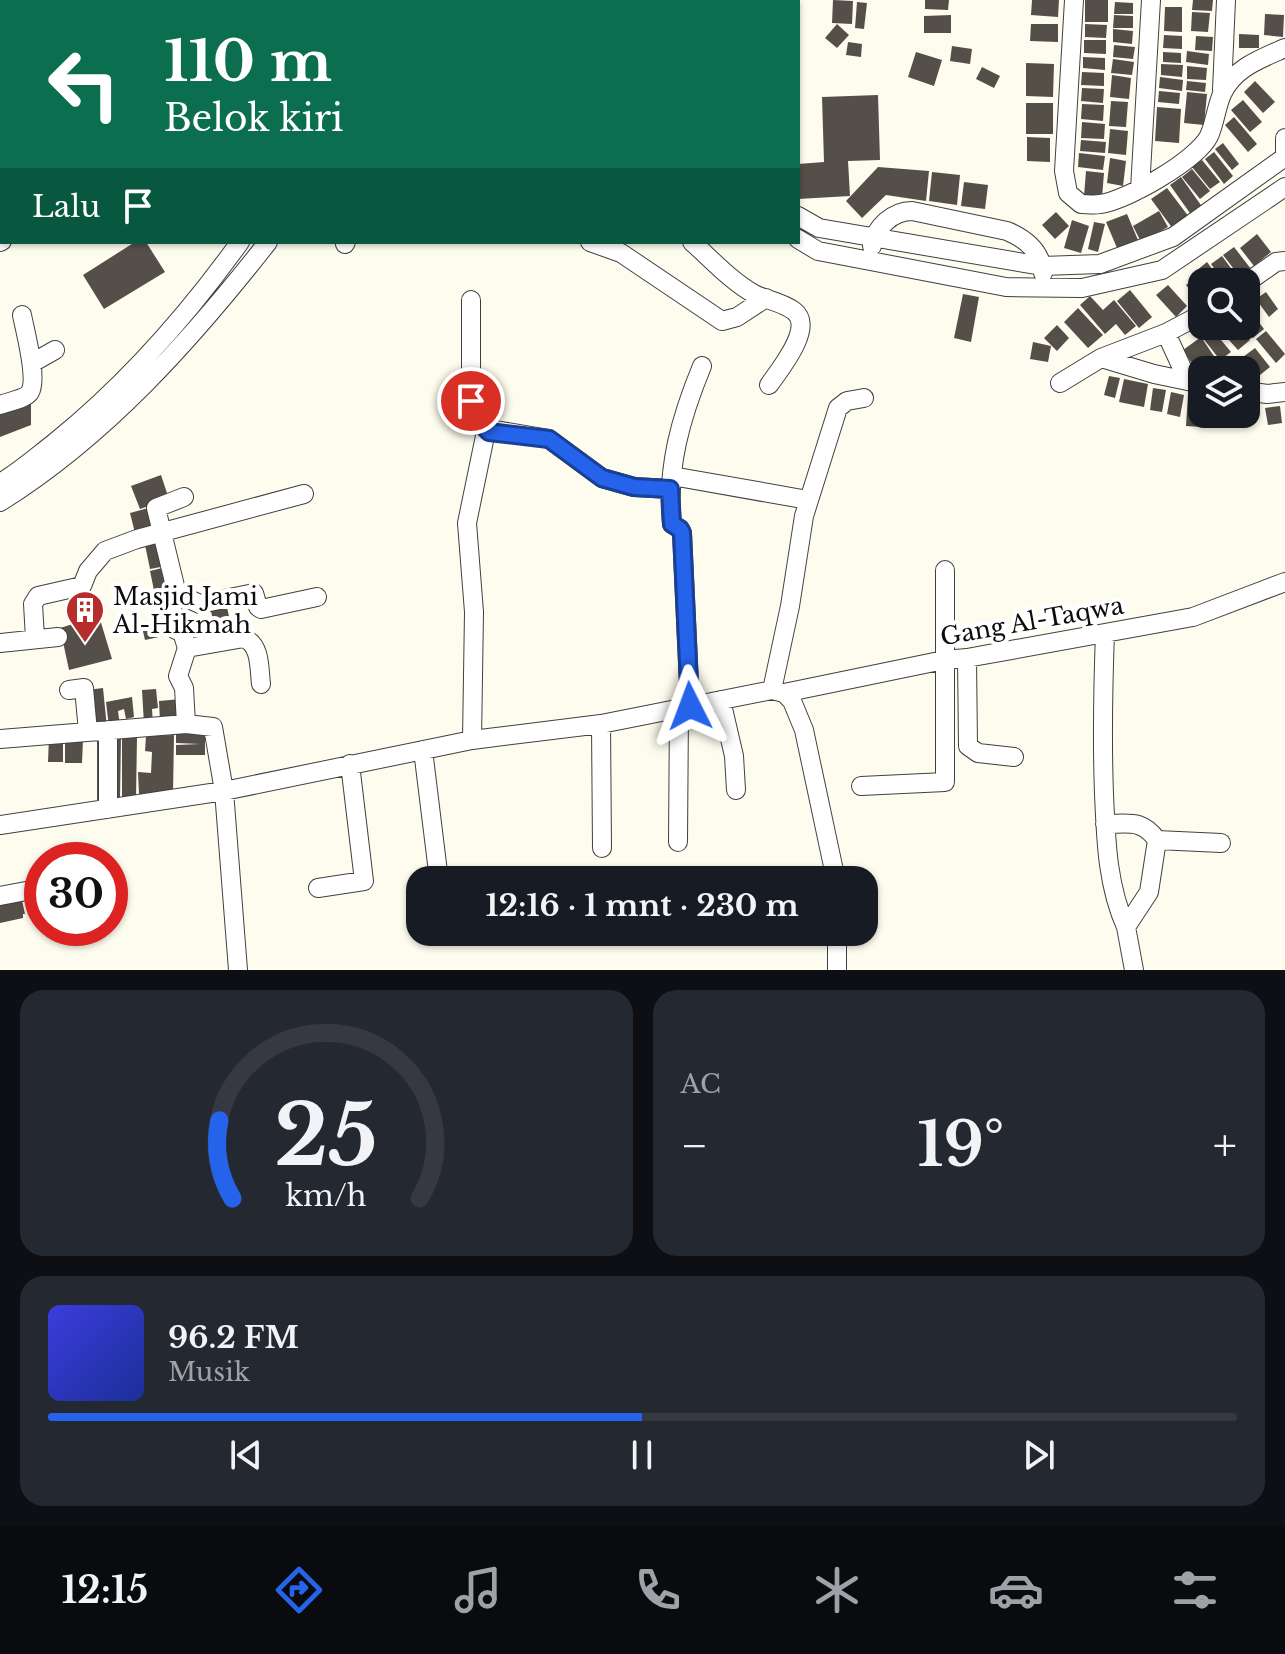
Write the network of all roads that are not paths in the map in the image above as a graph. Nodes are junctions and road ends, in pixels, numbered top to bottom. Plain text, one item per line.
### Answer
1 (1074, 0) edge
2 (1151, 0) edge
3 (1226, 0) edge
4 (1285, 48) edge
5 (1222, 93) junction
6 (1285, 138) edge
7 (1285, 156) edge
8 (1285, 187) edge
9 (1140, 189) junction
10 (800, 217) edge
11 (873, 238) junction
12 (800, 240) edge
13 (239, 244) edge
14 (266, 244) edge
15 (604, 244) edge
16 (694, 244) edge
17 (624, 247) edge
18 (870, 261) junction
19 (1285, 261) edge
20 (1042, 266) junction
21 (1260, 273) edge
22 (1043, 289) junction
23 (766, 298) junction
24 (471, 300) dead end
25 (22, 315) dead end
26 (1188, 321) edge
27 (1166, 333) junction
28 (55, 350) dead end
29 (1101, 358) junction
30 (32, 363) junction
31 (702, 366) dead end
32 (1188, 370) edge
33 (1285, 378) edge
34 (1188, 380) edge
35 (1060, 383) dead end
36 (769, 385) dead end
37 (1276, 393) edge
38 (118, 398) junction
39 (864, 398) dead end
40 (0, 405) edge
41 (489, 432) junction
42 (671, 482) junction
43 (0, 483) edge
44 (304, 494) dead end
45 (184, 497) dead end
46 (808, 500) junction
47 (0, 502) edge
48 (164, 532) junction
49 (945, 570) dead end
50 (1285, 582) edge
51 (177, 594) junction
52 (317, 597) dead end
53 (1105, 633) junction
54 (58, 637) dead end
55 (35, 638) junction
56 (0, 643) edge
57 (187, 648) junction
58 (967, 658) junction
59 (944, 660) junction
60 (261, 684) dead end
61 (69, 690) dead end
62 (778, 692) junction
63 (721, 700) junction
64 (684, 707) junction
65 (186, 724) junction
66 (601, 724) junction
67 (108, 730) junction
68 (88, 732) junction
69 (0, 739) edge
70 (472, 740) junction
71 (423, 750) junction
72 (1014, 757) dead end
73 (350, 764) junction
74 (861, 786) dead end
75 (736, 790) dead end
76 (224, 791) junction
77 (108, 809) junction
78 (1105, 824) junction
79 (0, 825) edge
80 (1157, 840) junction
81 (678, 842) dead end
82 (1221, 843) dead end
83 (602, 848) dead end
84 (437, 866) edge
85 (833, 866) edge
86 (318, 888) dead end
87 (24, 891) edge
88 (0, 896) edge
89 (1126, 927) junction
90 (837, 946) edge
91 (238, 970) edge
92 (837, 970) edge
93 (1134, 970) edge

1 - 9 street
2 - 9 street
3 - 5 street
4 - 5 street
5 - 9 street
6 - 7 street
7 - 20 street
8 - 22 street
10 - 11 street
11 - 18 street
11 - 20 street
11 - 20 street
12 - 18 street
13 - 38 street
14 - 38 street
15 - 17 street
16 - 23 street
17 - 23 street
18 - 22 street
19 - 21 street
20 - 22 street
23 - 36 street
24 - 41 street
25 - 30 street
26 - 27 street
27 - 29 street
27 - 32 street
28 - 30 street
29 - 34 street
29 - 35 street
30 - 40 street
31 - 42 street
33 - 37 street
38 - 43 street
38 - 47 street
39 - 46 street
41 - 42 street
41 - 70 street
42 - 46 street
42 - 64 street
44 - 48 street
45 - 48 street
46 - 62 street
48 - 51 street
48 - 55 street
49 - 59 street
50 - 53 street, Gang Al-Taqwa
51 - 52 street
51 - 57 street
53 - 58 street, Gang Al-Taqwa
53 - 78 street
54 - 55 street
55 - 56 street
57 - 60 street
57 - 65 street
58 - 59 street, Gang Al-Taqwa
58 - 72 street
59 - 62 street, Gang Al-Taqwa
59 - 74 street
61 - 68 street
62 - 63 street, Gang Al-Taqwa
62 - 85 street
63 - 64 street, Gang Al-Taqwa
63 - 75 street
64 - 66 street, Gang Al-Taqwa
64 - 81 street
65 - 67 street
65 - 76 street
66 - 70 street, Gang Al-Taqwa
66 - 83 street
67 - 68 street
67 - 77 street
68 - 69 street
70 - 71 street, Gang Al-Taqwa
71 - 73 street, Gang Al-Taqwa
71 - 84 street
73 - 76 street, Gang Al-Taqwa
73 - 86 street
76 - 77 street, Gang Al-Taqwa
76 - 91 street
77 - 79 street, Gang Al-Taqwa
78 - 80 street
78 - 89 street
80 - 82 street
80 - 89 street
87 - 88 street
89 - 93 street
90 - 92 street

